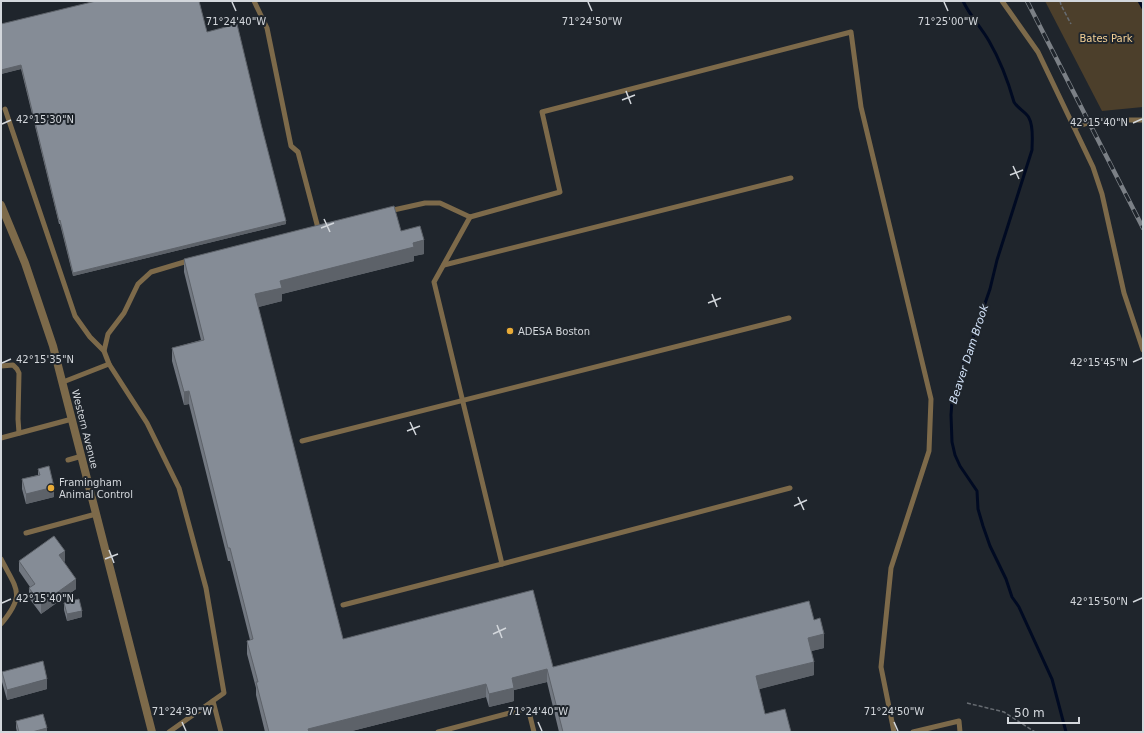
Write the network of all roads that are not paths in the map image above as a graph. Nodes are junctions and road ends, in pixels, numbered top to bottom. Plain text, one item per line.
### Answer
1 (254, 1) edge
2 (1002, 1) edge
3 (5, 109) dead end
4 (1143, 120) edge
5 (1074, 127) junction
6 (791, 178) dead end
7 (1, 205) edge
8 (386, 212) edge
9 (470, 217) junction
10 (326, 226) edge
11 (318, 228) junction
12 (311, 230) edge
13 (194, 259) edge
14 (444, 265) junction
15 (788, 318) dead end
16 (1143, 350) edge
17 (104, 351) junction
18 (109, 364) junction
19 (1, 366) edge
20 (63, 382) junction
21 (462, 400) junction
22 (72, 419) junction
23 (19, 433) junction
24 (1, 438) edge
25 (302, 441) dead end
26 (82, 456) junction
27 (68, 460) dead end
28 (88, 481) junction
29 (75, 484) dead end
30 (790, 488) dead end
31 (96, 514) junction
32 (26, 533) dead end
33 (1, 559) edge
34 (502, 564) junction
35 (343, 605) dead end
36 (1, 624) edge
37 (213, 702) junction
38 (152, 732) edge
39 (169, 732) edge
40 (220, 732) edge
41 (438, 732) edge
42 (534, 732) edge
43 (894, 732) edge
44 (913, 732) edge
45 (960, 732) edge

1 - 11 lane
2 - 5 lane
3 - 17 lane
4 - 5 lane
5 - 16 lane
6 - 14 lane
7 - 20 street, Western Avenue
8 - 9 lane
9 - 14 lane
9 - 43 lane
10 - 11 lane
11 - 12 lane
13 - 17 lane
14 - 21 lane
15 - 21 lane
17 - 18 lane
18 - 20 lane
18 - 37 lane
19 - 23 lane
20 - 22 street, Western Avenue
21 - 25 lane
21 - 34 lane
22 - 23 lane
22 - 26 street, Western Avenue
23 - 24 lane
26 - 27 lane
26 - 28 street, Western Avenue
28 - 29 lane
28 - 31 street, Western Avenue
30 - 34 lane
31 - 32 lane
31 - 38 street, Western Avenue
33 - 36 lane
34 - 35 lane
37 - 39 lane
37 - 40 lane
41 - 42 lane
44 - 45 lane

